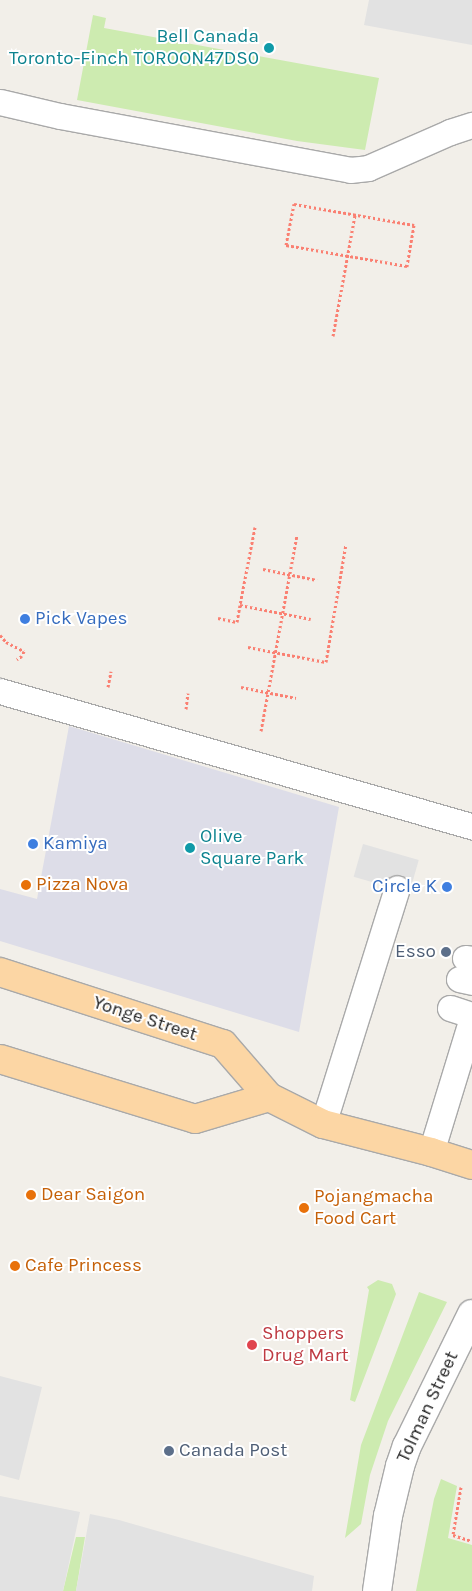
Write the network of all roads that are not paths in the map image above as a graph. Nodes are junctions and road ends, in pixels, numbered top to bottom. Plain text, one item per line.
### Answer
1 (0, 102) edge
2 (472, 125) edge
3 (0, 690) edge
4 (472, 826) edge
5 (399, 898) dead end
6 (0, 972) edge
7 (465, 1014) edge
8 (0, 1059) edge
9 (269, 1097) junction
10 (323, 1124) junction
11 (431, 1152) junction
12 (472, 1165) edge
13 (472, 1314) edge
14 (376, 1591) edge

1 - 2 lane
3 - 4 lane
5 - 10 lane
6 - 9 main road, Yonge Street
7 - 11 lane
8 - 9 main road
9 - 10 main road, Yonge Street
10 - 11 main road, Yonge Street
11 - 12 main road, Yonge Street
13 - 14 street, Tolman Street

